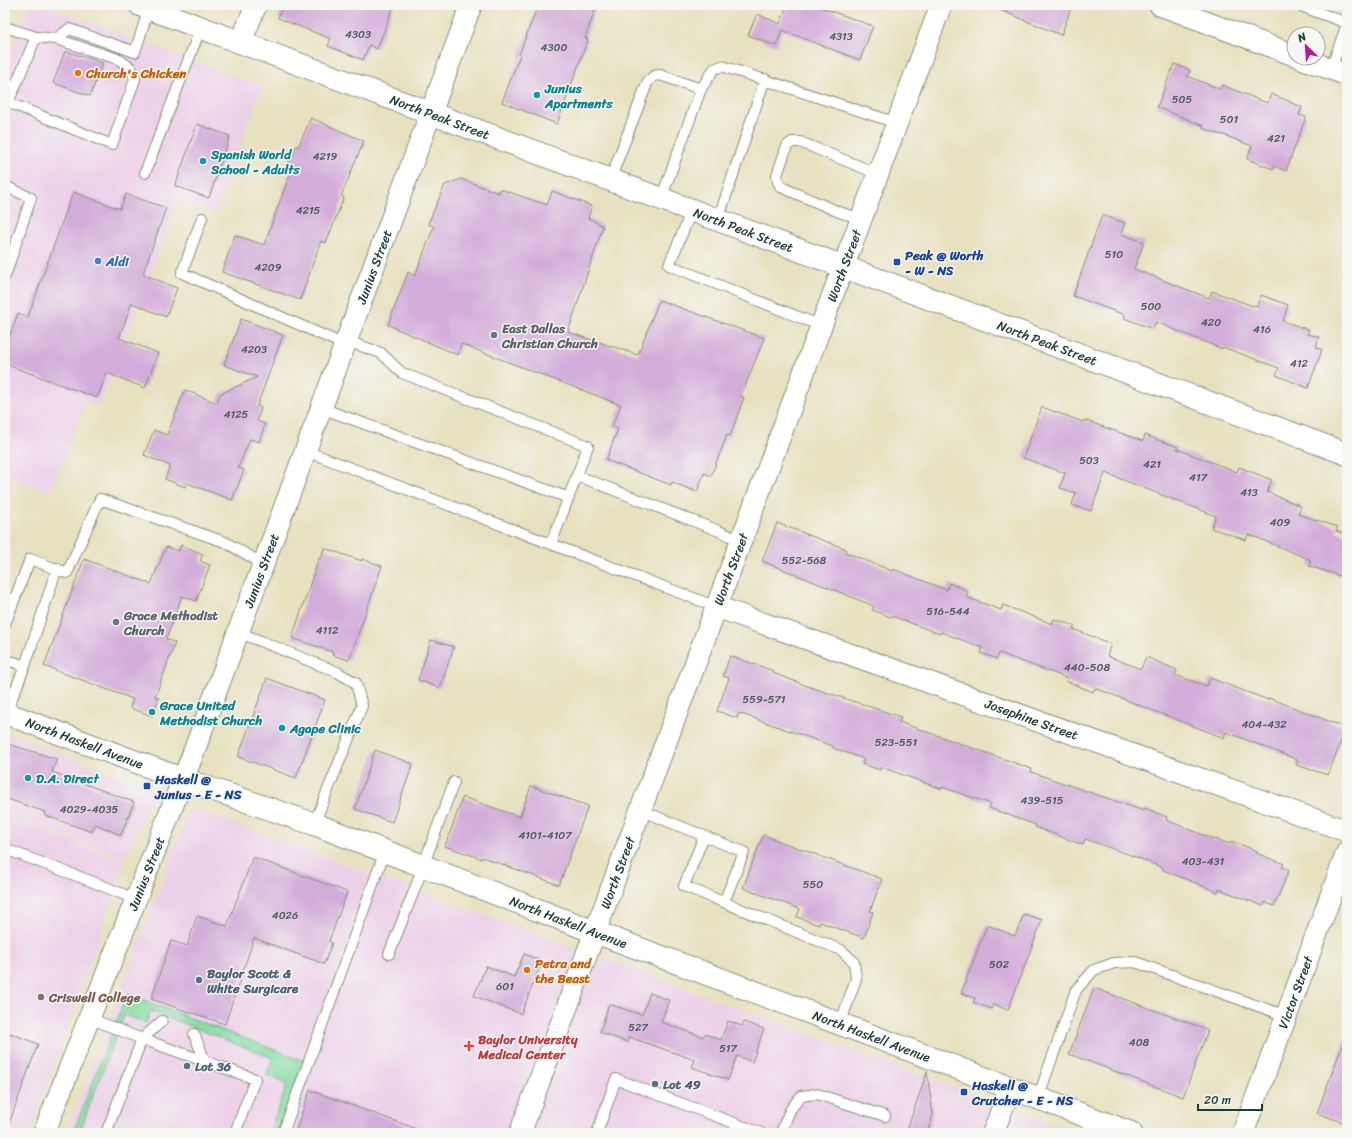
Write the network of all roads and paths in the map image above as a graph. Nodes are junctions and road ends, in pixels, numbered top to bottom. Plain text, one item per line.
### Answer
1 (256, 5) edge
2 (471, 5) edge
3 (941, 5) edge
4 (1298, 5) edge
5 (144, 7) edge
6 (1170, 7) edge
7 (1347, 24) edge
8 (5, 27) edge
9 (201, 27) junction
10 (36, 38) junction
11 (56, 39) junction
12 (241, 42) junction
13 (1286, 52) edge
14 (1323, 66) edge
15 (1339, 72) edge
16 (765, 79) junction
17 (701, 90) junction
18 (7, 102) edge
19 (431, 113) junction
20 (897, 123) junction
21 (145, 173) dead end
22 (878, 174) junction
23 (610, 180) junction
24 (5, 186) edge
25 (660, 198) junction
26 (692, 210) junction
27 (202, 218) dead end
28 (862, 219) junction
29 (718, 220) junction
30 (844, 267) junction
31 (5, 276) edge
32 (821, 326) junction
33 (346, 343) junction
34 (321, 408) junction
35 (306, 451) junction
36 (1347, 454) edge
37 (578, 476) junction
38 (569, 498) junction
39 (741, 541) junction
40 (552, 544) junction
41 (264, 564) junction
42 (57, 568) junction
43 (717, 607) junction
44 (5, 624) edge
45 (238, 632) junction
46 (5, 659) edge
47 (25, 666) junction
48 (5, 713) edge
49 (182, 779) junction
50 (454, 782) dead end
51 (640, 810) junction
52 (314, 824) junction
53 (1347, 831) edge
54 (704, 836) junction
55 (5, 849) edge
56 (385, 851) junction
57 (1347, 852) edge
58 (423, 865) junction
59 (135, 899) junction
60 (724, 902) junction
61 (595, 932) junction
62 (389, 954) dead end
63 (1286, 1016) junction
64 (89, 1018) junction
65 (162, 1021) dead end
66 (840, 1024) junction
67 (194, 1034) dead end
68 (142, 1039) junction
69 (205, 1061) junction
70 (1010, 1088) junction
71 (1038, 1098) junction
72 (885, 1116) dead end
73 (44, 1133) edge
74 (106, 1133) edge
75 (235, 1133) edge
76 (283, 1133) edge
77 (520, 1133) edge
78 (597, 1133) edge
79 (761, 1133) edge
80 (781, 1133) edge
81 (993, 1133) edge
82 (1131, 1133) edge
83 (1243, 1133) edge

1 - 12 street
2 - 19 street, Junius Street
3 - 20 street, Worth Street
4 - 7 lane
5 - 9 main road, North Peak Street
5 - 11 lane
6 - 13 street
7 - 15 lane
8 - 10 lane
9 - 12 main road, North Peak Street
9 - 21 lane
10 - 11 lane
10 - 18 lane
11 - 18 lane
12 - 19 main road, North Peak Street
14 - 15 street
16 - 17 lane
16 - 20 lane
16 - 29 lane
17 - 23 lane
17 - 25 lane
19 - 23 main road, North Peak Street
19 - 33 street, Junius Street
20 - 22 street, Worth Street
22 - 28 street, Worth Street
22 - 28 lane
23 - 25 main road, North Peak Street
24 - 31 lane
25 - 26 main road, North Peak Street
26 - 29 main road, North Peak Street
26 - 32 lane
27 - 33 lane
28 - 30 street, Worth Street
29 - 30 main road, North Peak Street
30 - 32 street, Worth Street
30 - 36 main road, North Peak Street
32 - 39 street, Worth Street
33 - 34 street, Junius Street
33 - 37 lane
34 - 35 street, Junius Street
34 - 38 lane
35 - 40 lane
35 - 41 street, Junius Street
37 - 38 lane
37 - 39 lane
38 - 40 lane
39 - 43 street, Worth Street
40 - 43 lane
41 - 42 lane
41 - 45 street, Junius Street
42 - 44 lane
42 - 47 lane
43 - 51 street, Worth Street
43 - 53 street, Josephine Street
45 - 49 street, Junius Street
45 - 52 lane
46 - 47 lane
47 - 48 lane
48 - 49 main road, North Haskell Avenue
49 - 52 main road, North Haskell Avenue
49 - 59 street, Junius Street
50 - 58 lane
51 - 54 lane
51 - 61 street, Worth Street
52 - 56 main road, North Haskell Avenue
54 - 60 lane
54 - 60 lane
55 - 59 lane
56 - 58 main road, North Haskell Avenue
56 - 76 lane
57 - 63 street, Victor Street
58 - 61 main road, North Haskell Avenue
58 - 62 lane
59 - 64 street, Junius Street
60 - 66 lane
61 - 66 main road, North Haskell Avenue
61 - 77 street, Worth Street
63 - 71 lane
63 - 83 street, Victor Street
64 - 68 lane
64 - 73 street, Junius Street
65 - 68 lane
66 - 70 main road, North Haskell Avenue
67 - 69 lane
68 - 69 lane
68 - 74 lane
69 - 75 lane
70 - 71 main road, North Haskell Avenue
70 - 81 street
71 - 82 main road, North Haskell Avenue
72 - 80 lane
78 - 79 lane

